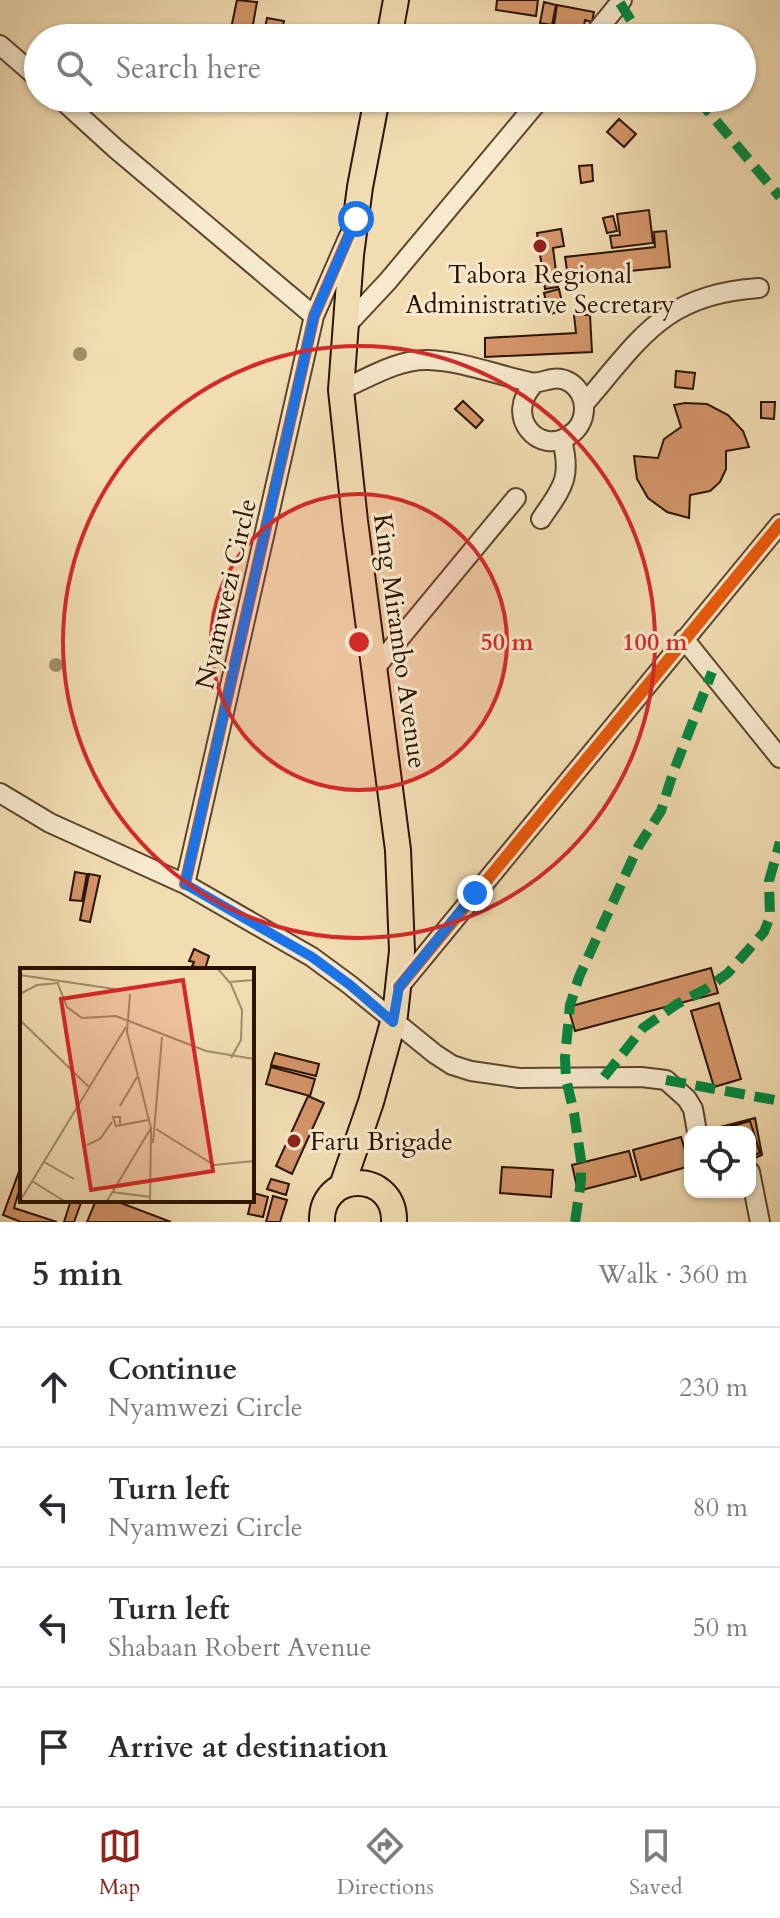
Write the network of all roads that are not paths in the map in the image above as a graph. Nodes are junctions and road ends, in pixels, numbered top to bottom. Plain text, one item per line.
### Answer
1 (396, 0) edge
2 (622, 0) edge
3 (392, 24) edge
4 (602, 24) edge
5 (0, 45) edge
6 (24, 66) edge
7 (75, 112) edge
8 (375, 112) edge
9 (529, 112) edge
10 (356, 219) junction
11 (759, 288) dead end
12 (314, 316) junction
13 (344, 328) junction
14 (534, 384) junction
15 (341, 390) junction
16 (584, 404) junction
17 (562, 440) junction
18 (516, 498) dead end
19 (541, 519) dead end
20 (780, 524) edge
21 (684, 639) junction
22 (376, 667) junction
23 (780, 758) edge
24 (0, 793) edge
25 (185, 884) junction
26 (399, 987) junction
27 (393, 1022) junction
28 (696, 1126) edge
29 (342, 1186) junction
30 (755, 1198) edge
31 (401, 1221) edge
32 (322, 1222) edge
33 (760, 1222) edge

1 - 3 main road
2 - 4 street
5 - 6 street
7 - 12 street
8 - 10 main road, King Mirambo Avenue
9 - 13 street
10 - 12 street, Nyamwezi Circle
10 - 13 main road, King Mirambo Avenue
11 - 16 street
12 - 25 street, Nyamwezi Circle
13 - 15 main road, King Mirambo Avenue
14 - 15 street
14 - 16 street
14 - 17 street
15 - 22 main road, King Mirambo Avenue
16 - 17 street
17 - 19 street
18 - 22 street
20 - 21 street
21 - 23 street
21 - 26 street
22 - 26 main road, King Mirambo Avenue
24 - 25 street
25 - 27 street
26 - 27 main road, King Mirambo Avenue
27 - 28 street
27 - 29 main road, King Mirambo Avenue
29 - 31 main road
29 - 32 main road, King Mirambo Avenue
30 - 33 street

